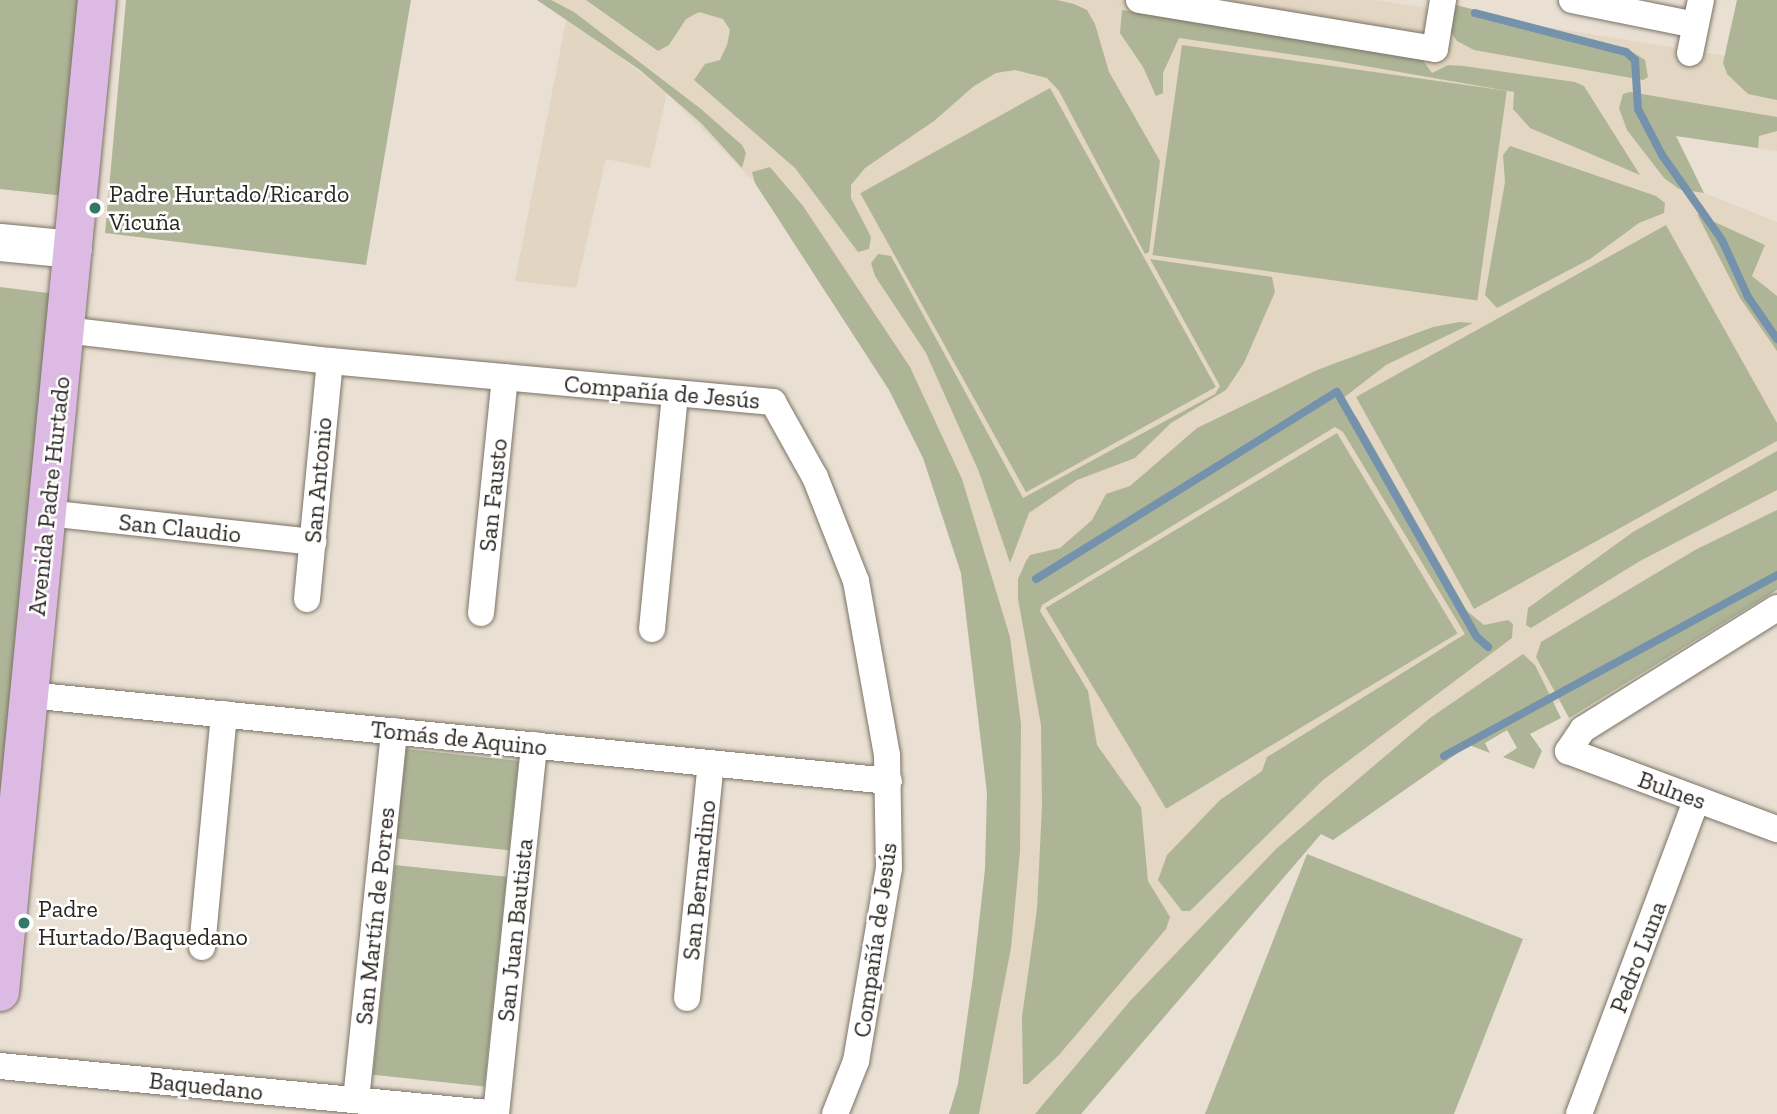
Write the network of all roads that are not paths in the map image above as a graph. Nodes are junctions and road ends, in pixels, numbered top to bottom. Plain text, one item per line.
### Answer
1 (97, 0) edge
2 (1139, 0) edge
3 (1443, 0) edge
4 (1572, 0) edge
5 (1699, 12) edge
6 (1690, 53) dead end
7 (0, 242) edge
8 (73, 250) junction
9 (65, 330) junction
10 (330, 361) junction
11 (505, 377) junction
12 (676, 393) junction
13 (47, 513) junction
14 (313, 542) junction
15 (307, 599) dead end
16 (1777, 608) edge
17 (481, 613) dead end
18 (652, 629) dead end
19 (29, 695) junction
20 (224, 714) junction
21 (394, 731) junction
22 (534, 745) junction
23 (711, 763) junction
24 (889, 781) junction
25 (1697, 799) junction
26 (1777, 829) edge
27 (202, 947) dead end
28 (0, 992) edge
29 (687, 998) dead end
30 (0, 1066) edge
31 (356, 1100) junction
32 (255, 1102) edge
33 (425, 1111) edge
34 (496, 1114) edge
35 (835, 1114) edge
36 (1579, 1114) edge

1 - 8 main road, Avenida Padre Hurtado
2 - 3 street
4 - 5 street
5 - 6 street
7 - 8 street
8 - 9 main road, Avenida Padre Hurtado
9 - 10 street, Compañía de Jesús
9 - 13 main road, Avenida Padre Hurtado
10 - 11 street, Compañía de Jesús
10 - 14 street, San Antonio
11 - 12 street, Compañía de Jesús
11 - 17 street, San Fausto
12 - 18 street
12 - 24 street, Compañía de Jesús
13 - 14 street, San Claudio
13 - 19 main road, Avenida Padre Hurtado
14 - 15 street, San Antonio
16 - 25 street, Bulnes
19 - 20 street, Tomás de Aquino
19 - 28 main road, Avenida Padre Hurtado
20 - 21 street, Tomás de Aquino
20 - 27 street
21 - 22 street, Tomás de Aquino
21 - 31 street, San Martín de Porres
22 - 23 street, Tomás de Aquino
22 - 34 street, San Juan Bautista
23 - 24 street, Tomás de Aquino
23 - 29 street, San Bernardino
24 - 35 street, Compañía de Jesús
25 - 26 street, Bulnes
25 - 36 street, Pedro Luna
30 - 32 street, Baquedano
31 - 32 street, Baquedano
31 - 33 street, Baquedano
33 - 34 street, Baquedano

